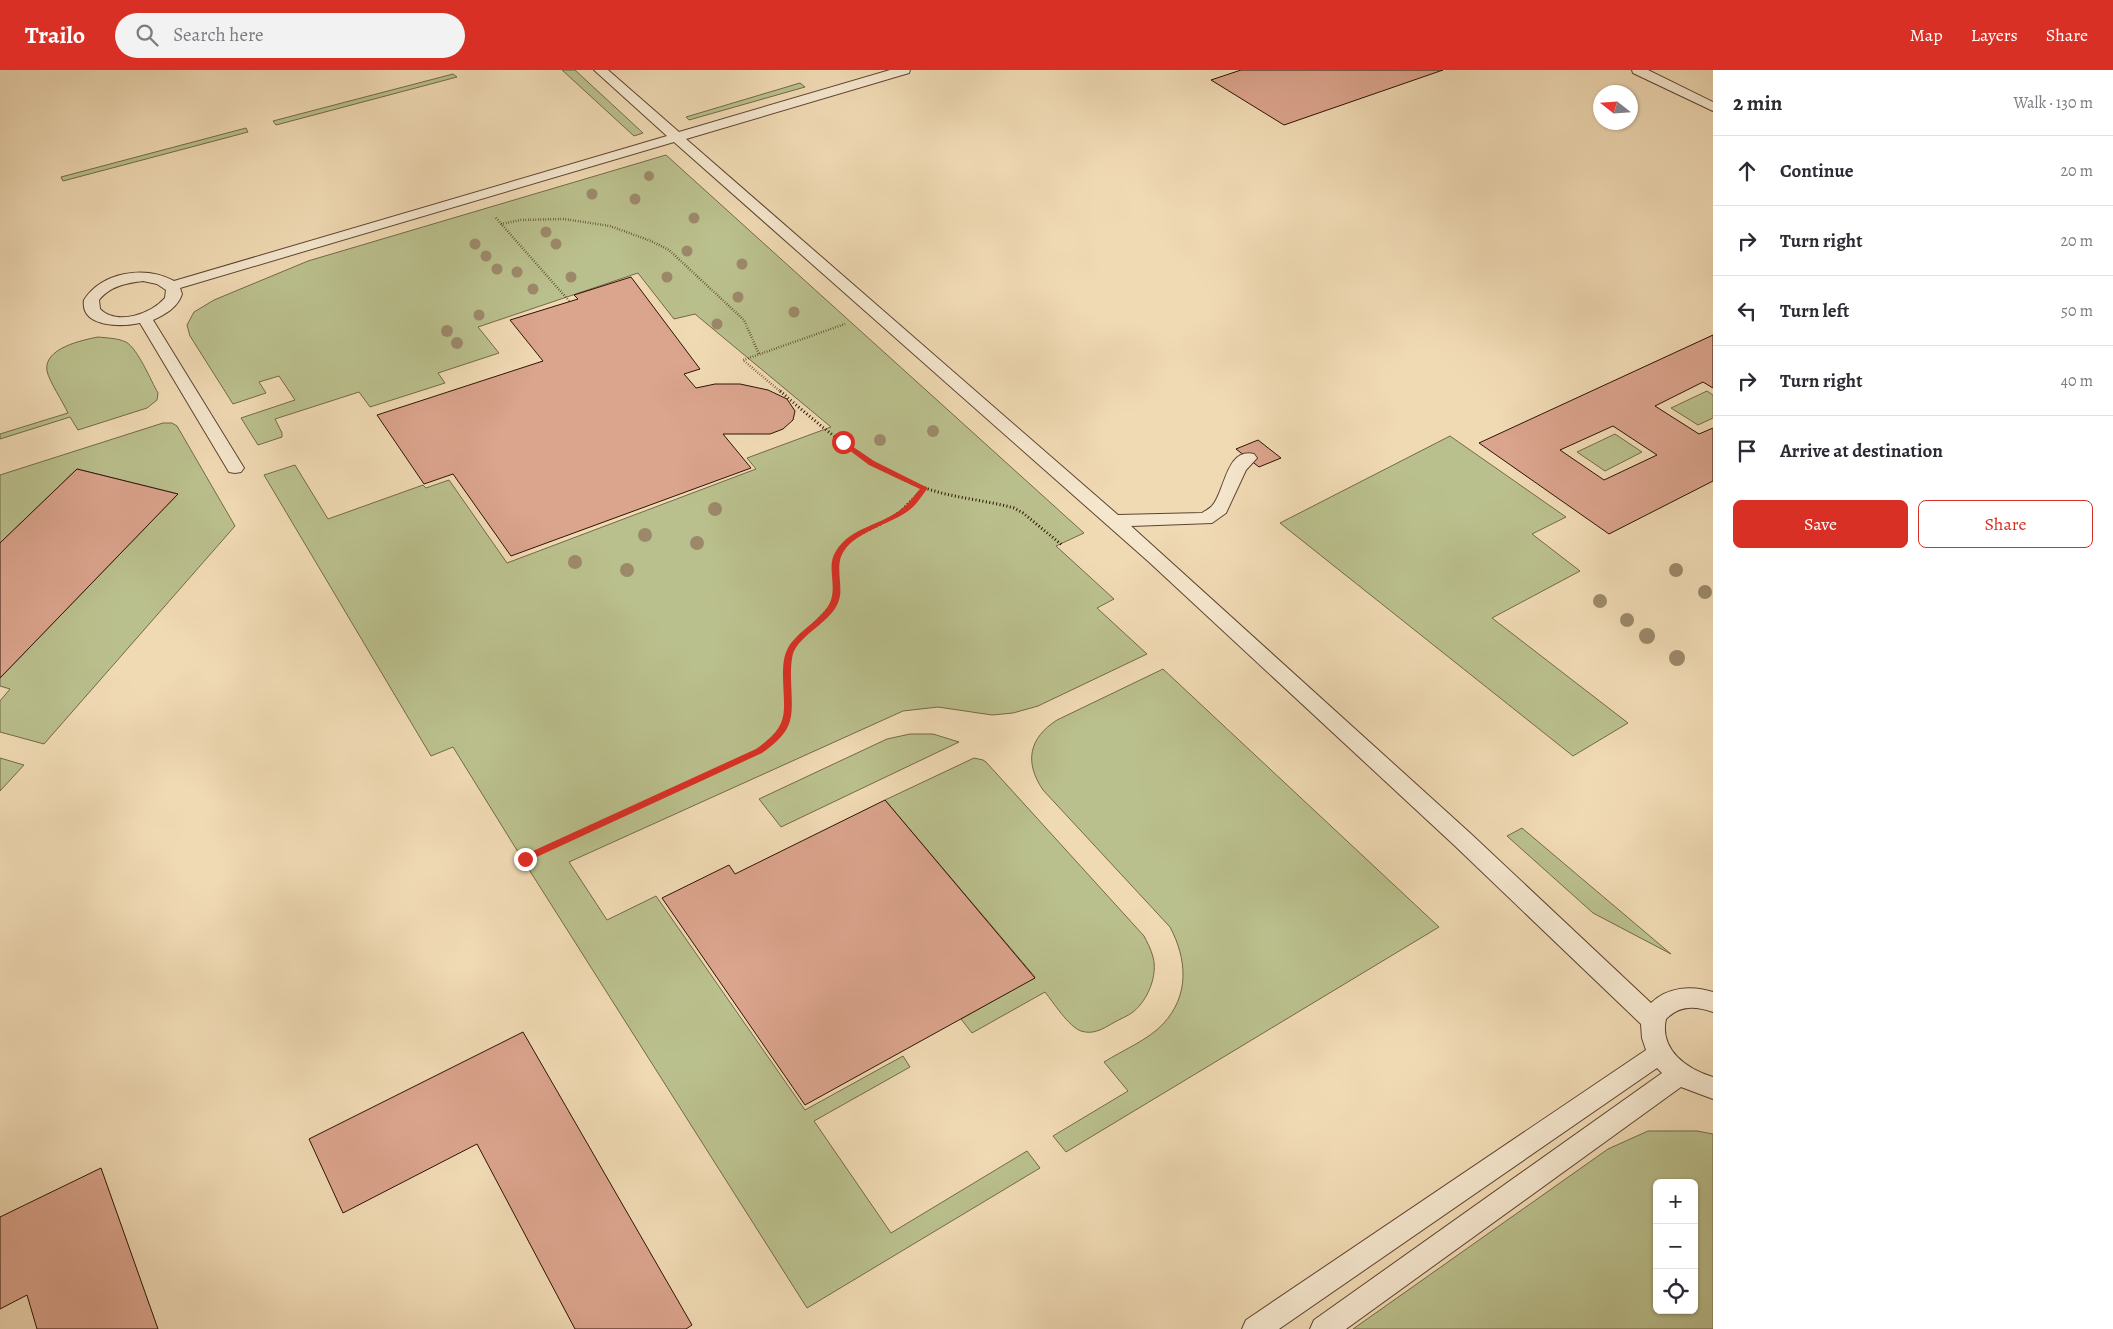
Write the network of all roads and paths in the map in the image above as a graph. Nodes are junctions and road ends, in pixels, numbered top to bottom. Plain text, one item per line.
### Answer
1 (600, 70) edge
2 (904, 70) edge
3 (1638, 70) edge
4 (1713, 107) edge
5 (676, 138) junction
6 (478, 196) junction
7 (501, 224) junction
8 (172, 286) junction
9 (570, 302) dead end
10 (144, 318) junction
11 (848, 322) dead end
12 (759, 354) junction
13 (1248, 458) dead end
14 (235, 468) dead end
15 (924, 488) junction
16 (1114, 521) junction
17 (1062, 545) dead end
18 (525, 859) dead end
19 (1713, 1002) edge
20 (1652, 1019) junction
21 (1659, 1054) junction
22 (1680, 1074) junction
23 (1713, 1088) edge
24 (1256, 1329) edge
25 (1324, 1329) edge

1 - 5 lane
2 - 5 lane
3 - 4 lane
5 - 6 lane
5 - 16 lane
6 - 7 path
6 - 8 lane
7 - 9 path
7 - 12 path
8 - 10 lane
8 - 10 lane
10 - 14 lane
11 - 12 path
12 - 15 path
13 - 16 lane
15 - 17 path
15 - 18 path
16 - 20 lane
19 - 20 lane
20 - 21 lane
21 - 22 lane
21 - 24 lane
22 - 23 lane
22 - 25 lane

